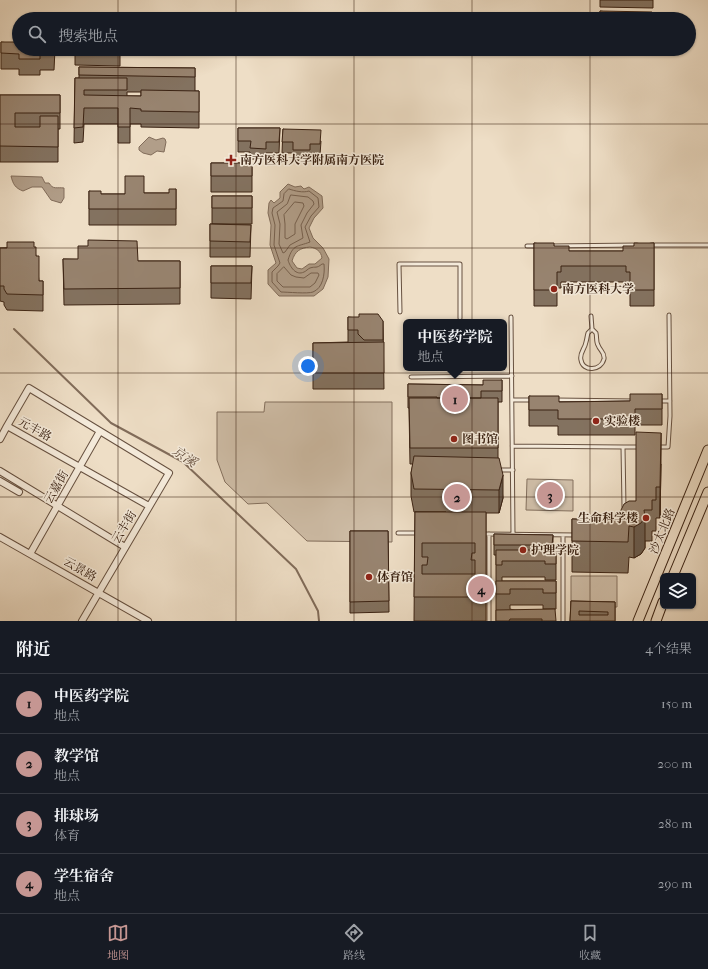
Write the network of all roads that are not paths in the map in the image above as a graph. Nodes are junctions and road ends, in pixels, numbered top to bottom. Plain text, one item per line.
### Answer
1 (708, 245) edge
2 (527, 246) dead end
3 (400, 312) dead end
4 (669, 315) dead end
5 (511, 316) dead end
6 (591, 316) dead end
7 (460, 318) dead end
8 (592, 329) junction
9 (512, 376) junction
10 (411, 377) dead end
11 (512, 400) junction
12 (536, 400) edge
13 (551, 400) edge
14 (638, 401) edge
15 (654, 401) edge
16 (670, 401) junction
17 (7, 426) junction
18 (100, 431) junction
19 (0, 439) edge
20 (512, 446) junction
21 (622, 447) junction
22 (646, 447) edge
23 (653, 447) edge
24 (708, 450) edge
25 (80, 467) junction
26 (490, 470) edge
27 (513, 470) junction
28 (0, 471) edge
29 (169, 472) joint
30 (0, 481) edge
31 (19, 492) dead end
32 (708, 492) edge
33 (58, 506) junction
34 (149, 506) junction
35 (624, 514) edge
36 (398, 533) dead end
37 (421, 533) edge
38 (482, 534) edge
39 (489, 534) junction
40 (513, 534) junction
41 (563, 535) junction
42 (578, 535) edge
43 (0, 537) edge
44 (125, 547) junction
45 (30, 554) junction
46 (674, 573) edge
47 (489, 588) junction
48 (497, 588) edge
49 (556, 588) edge
50 (563, 588) junction
51 (98, 592) junction
52 (660, 609) edge
53 (489, 616) junction
54 (497, 617) edge
55 (556, 617) edge
56 (639, 618) edge
57 (563, 619) edge
58 (82, 621) edge
59 (148, 621) edge
60 (489, 621) edge
61 (655, 621) edge

1 - 2 lane
3 - 7 lane
4 - 16 lane
5 - 9 lane
6 - 8 lane
8 - 8 lane
9 - 10 lane
9 - 11 lane
11 - 12 lane
11 - 20 lane
13 - 14 lane
15 - 16 lane
16 - 23 lane
17 - 18 street, 元丰路
17 - 19 street
17 - 25 street, 元丰路
18 - 25 street, 云嘉街
18 - 29 street, 元丰路
20 - 21 lane
20 - 27 lane
21 - 22 lane
21 - 35 lane
24 - 56 main road, 沙太北路
25 - 33 street, 云嘉街
25 - 34 street, 元丰路
26 - 27 lane
27 - 40 lane
28 - 33 street
29 - 34 street, 云丰街
30 - 31 street
32 - 46 main road
33 - 44 street
33 - 45 street, 云嘉街
34 - 44 street, 云丰街
36 - 37 lane
38 - 39 lane
39 - 40 lane
39 - 47 lane
40 - 41 lane
41 - 42 lane
41 - 50 lane
43 - 45 street, 云景路
44 - 51 street, 云丰街
45 - 51 street, 云景路
47 - 48 lane
47 - 53 lane
49 - 50 lane
50 - 57 lane
51 - 58 street, 云丰街
51 - 59 street, 云景路
52 - 61 main road
53 - 54 lane
53 - 60 lane
55 - 57 lane
56 - 61 main road

